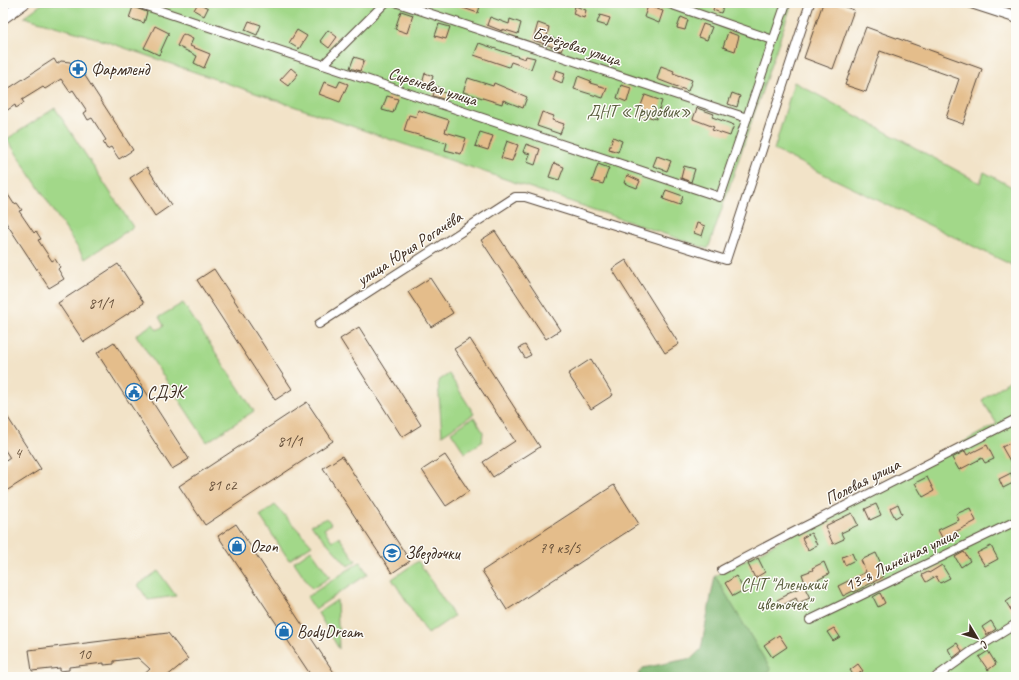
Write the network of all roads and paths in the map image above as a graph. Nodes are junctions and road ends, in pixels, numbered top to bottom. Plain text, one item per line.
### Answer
1 (24, 3) edge
2 (137, 3) edge
3 (385, 3) edge
4 (398, 3) edge
5 (667, 3) edge
6 (786, 3) edge
7 (810, 3) edge
8 (973, 3) edge
9 (1016, 17) edge
10 (3, 18) edge
11 (774, 40) junction
12 (323, 65) junction
13 (747, 118) junction
14 (319, 324) dead end
15 (1016, 419) edge
16 (1016, 520) edge
17 (722, 570) dead end
18 (810, 620) dead end
19 (1016, 624) edge
20 (936, 677) edge

1 - 10 main road
2 - 12 street, Сиреневая улица
3 - 12 street
4 - 13 street, Берёзовая улица
5 - 11 street
6 - 11 street
7 - 14 street, улица Юрия Рогачёва
8 - 9 main road
11 - 13 street
12 - 13 street, Сиреневая улица
15 - 17 street, Полевая улица
16 - 18 street, 13-я Линейная улица
19 - 20 street

